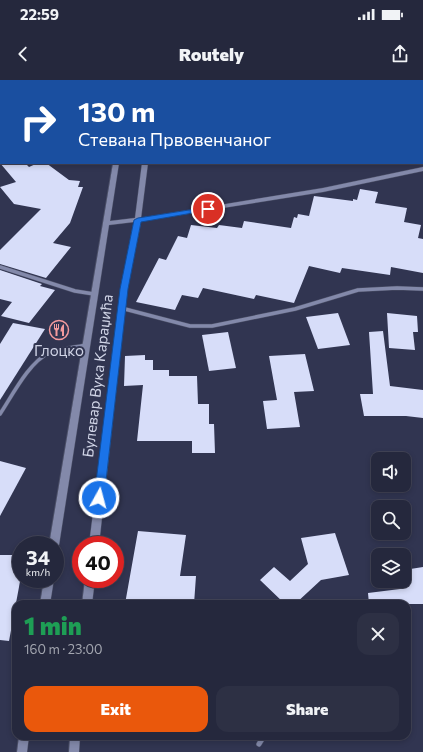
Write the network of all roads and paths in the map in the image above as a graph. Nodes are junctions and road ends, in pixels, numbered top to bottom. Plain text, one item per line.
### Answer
1 (116, 164) edge
2 (145, 164) edge
3 (423, 169) edge
4 (138, 220) junction
5 (106, 223) junction
6 (0, 267) edge
7 (423, 289) edge
8 (94, 294) junction
9 (121, 308) junction
10 (86, 345) junction
11 (0, 414) edge
12 (55, 536) edge
13 (95, 536) edge
14 (48, 588) edge
15 (89, 588) edge
16 (46, 600) edge
17 (87, 600) edge
18 (24, 740) edge
19 (75, 740) edge
20 (262, 740) edge
21 (259, 744) dead end
22 (22, 752) edge
23 (74, 752) edge

1 - 5 street, Булевар Вука Караџића
2 - 4 street, Булевар Вука Караџића
3 - 4 street
4 - 5 street
4 - 9 street, Булевар Вука Караџића
5 - 8 street, Булевар Вука Караџића
6 - 8 street
7 - 9 street
8 - 10 street, Булевар Вука Караџића
9 - 13 street, Булевар Вука Караџића
10 - 11 street
10 - 12 street, Булевар Вука Караџића
14 - 16 street
15 - 17 street
18 - 22 street
19 - 23 street
20 - 21 street

